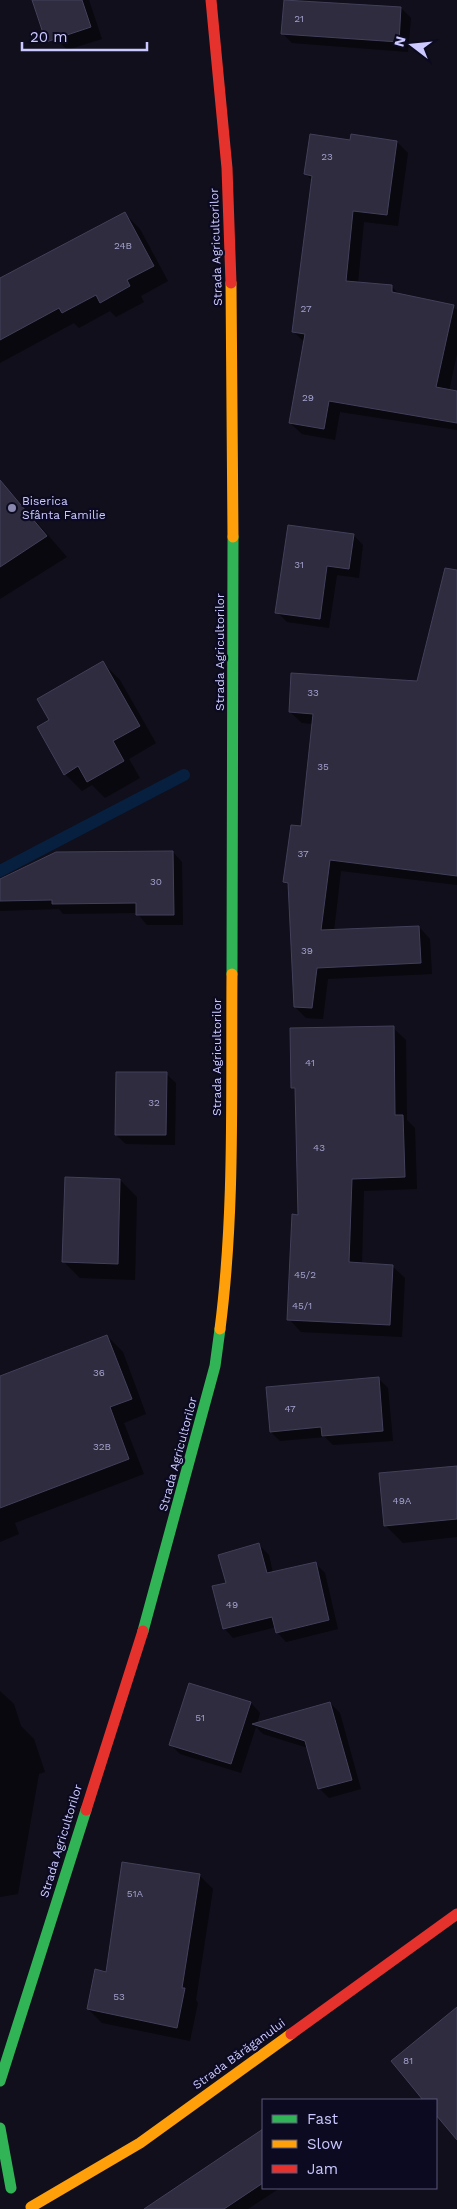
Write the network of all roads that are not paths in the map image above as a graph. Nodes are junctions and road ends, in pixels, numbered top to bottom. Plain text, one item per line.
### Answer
1 (211, 0) edge
2 (457, 1914) edge
3 (0, 2082) edge
4 (0, 2128) edge
5 (5, 2187) edge
6 (31, 2208) edge

1 - 3 street, Strada Agricultorilor
2 - 6 street, Strada Bărăganului
4 - 5 street
5 - 6 street

